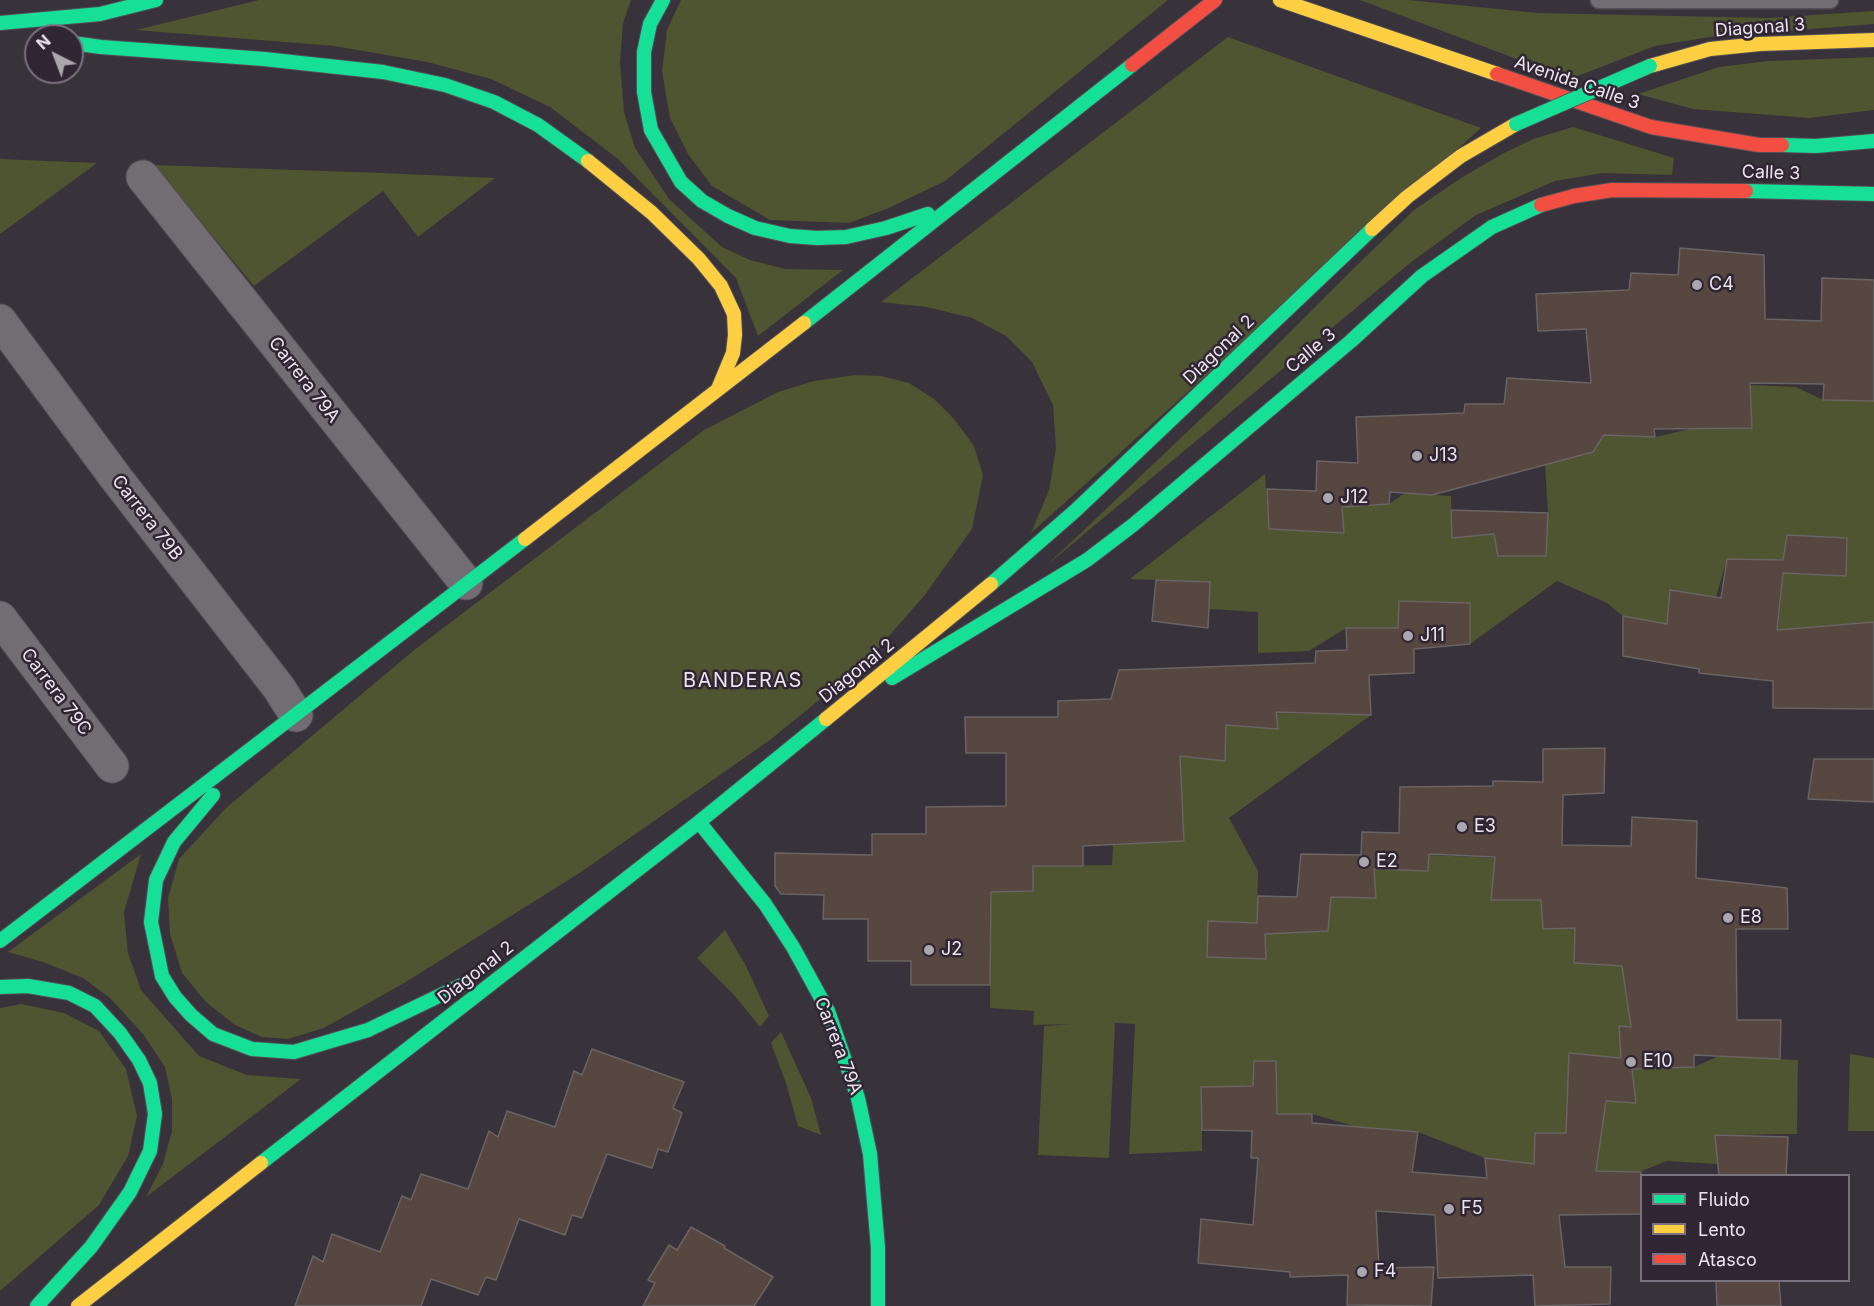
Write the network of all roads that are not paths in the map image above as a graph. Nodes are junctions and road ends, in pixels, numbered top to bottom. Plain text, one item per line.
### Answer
1 (156, 0) edge
2 (663, 0) edge
3 (1215, 0) edge
4 (1280, 0) edge
5 (1599, 0) edge
6 (1830, 0) edge
7 (0, 23) edge
8 (0, 30) edge
9 (24, 34) edge
10 (1874, 40) edge
11 (84, 45) edge
12 (1650, 66) joint
13 (1874, 141) edge
14 (143, 177) dead end
15 (1874, 194) edge
16 (952, 205) junction
17 (0, 321) edge
18 (717, 391) junction
19 (466, 584) junction
20 (0, 618) edge
21 (296, 715) junction
22 (829, 716) junction
23 (265, 738) junction
24 (112, 766) dead end
25 (699, 822) junction
26 (0, 941) edge
27 (544, 942) junction
28 (0, 987) edge
29 (37, 1306) edge
30 (78, 1306) edge
31 (878, 1306) edge

1 - 7 main road
2 - 16 main road
3 - 16 main road
4 - 13 main road, Avenida Calle 3
5 - 6 lane
8 - 9 main road
10 - 12 main road, Diagonal 3
11 - 18 main road
12 - 22 main road, Diagonal 2, bridge
14 - 19 street, Carrera 79A
15 - 22 main road, Calle 3
16 - 18 main road
17 - 21 street, Carrera 79B
18 - 19 main road
19 - 21 main road
20 - 24 street, Carrera 79C
21 - 23 main road
22 - 25 main road, Diagonal 2
23 - 26 main road
23 - 27 main road
25 - 27 main road, Diagonal 2
25 - 31 main road, Carrera 79A
27 - 30 main road, Diagonal 2
28 - 29 main road

